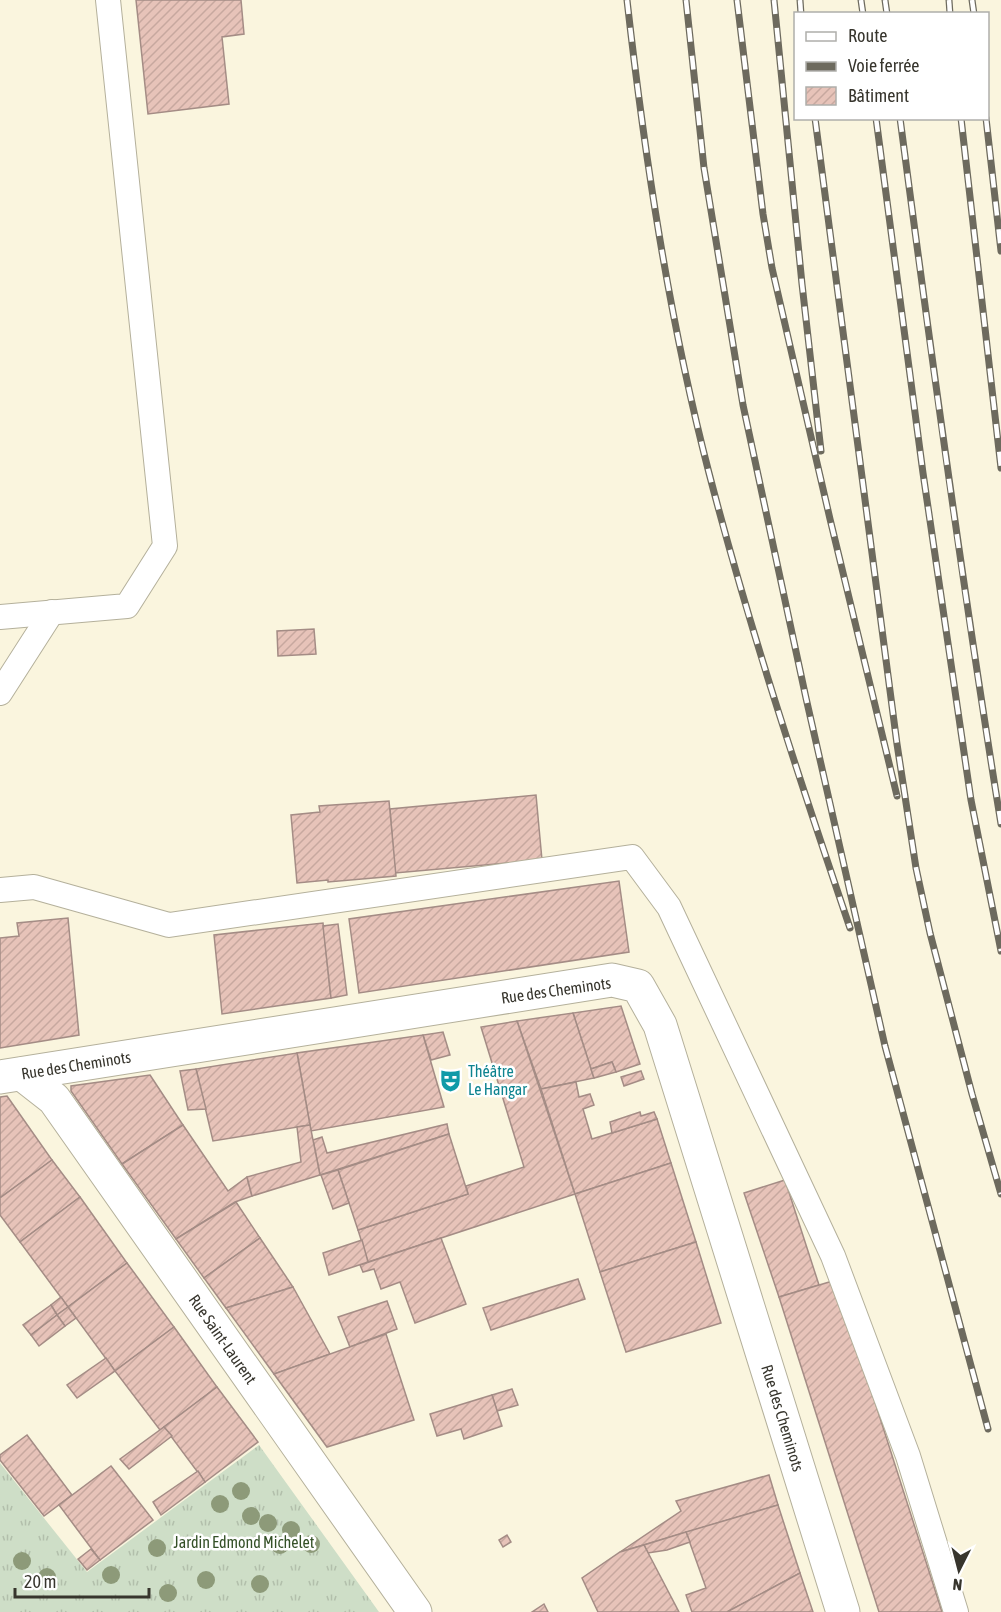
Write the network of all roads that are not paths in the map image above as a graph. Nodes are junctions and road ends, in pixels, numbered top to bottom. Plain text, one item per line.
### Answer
1 (108, 0) edge
2 (52, 612) junction
3 (0, 617) edge
4 (0, 693) edge
5 (0, 890) edge
6 (11, 1076) edge
7 (415, 1612) edge
8 (843, 1612) edge
9 (956, 1612) edge

1 - 2 lane
2 - 3 lane
2 - 4 lane
5 - 9 lane
6 - 7 street, Rue Saint-Laurent
6 - 8 street, Rue des Cheminots

